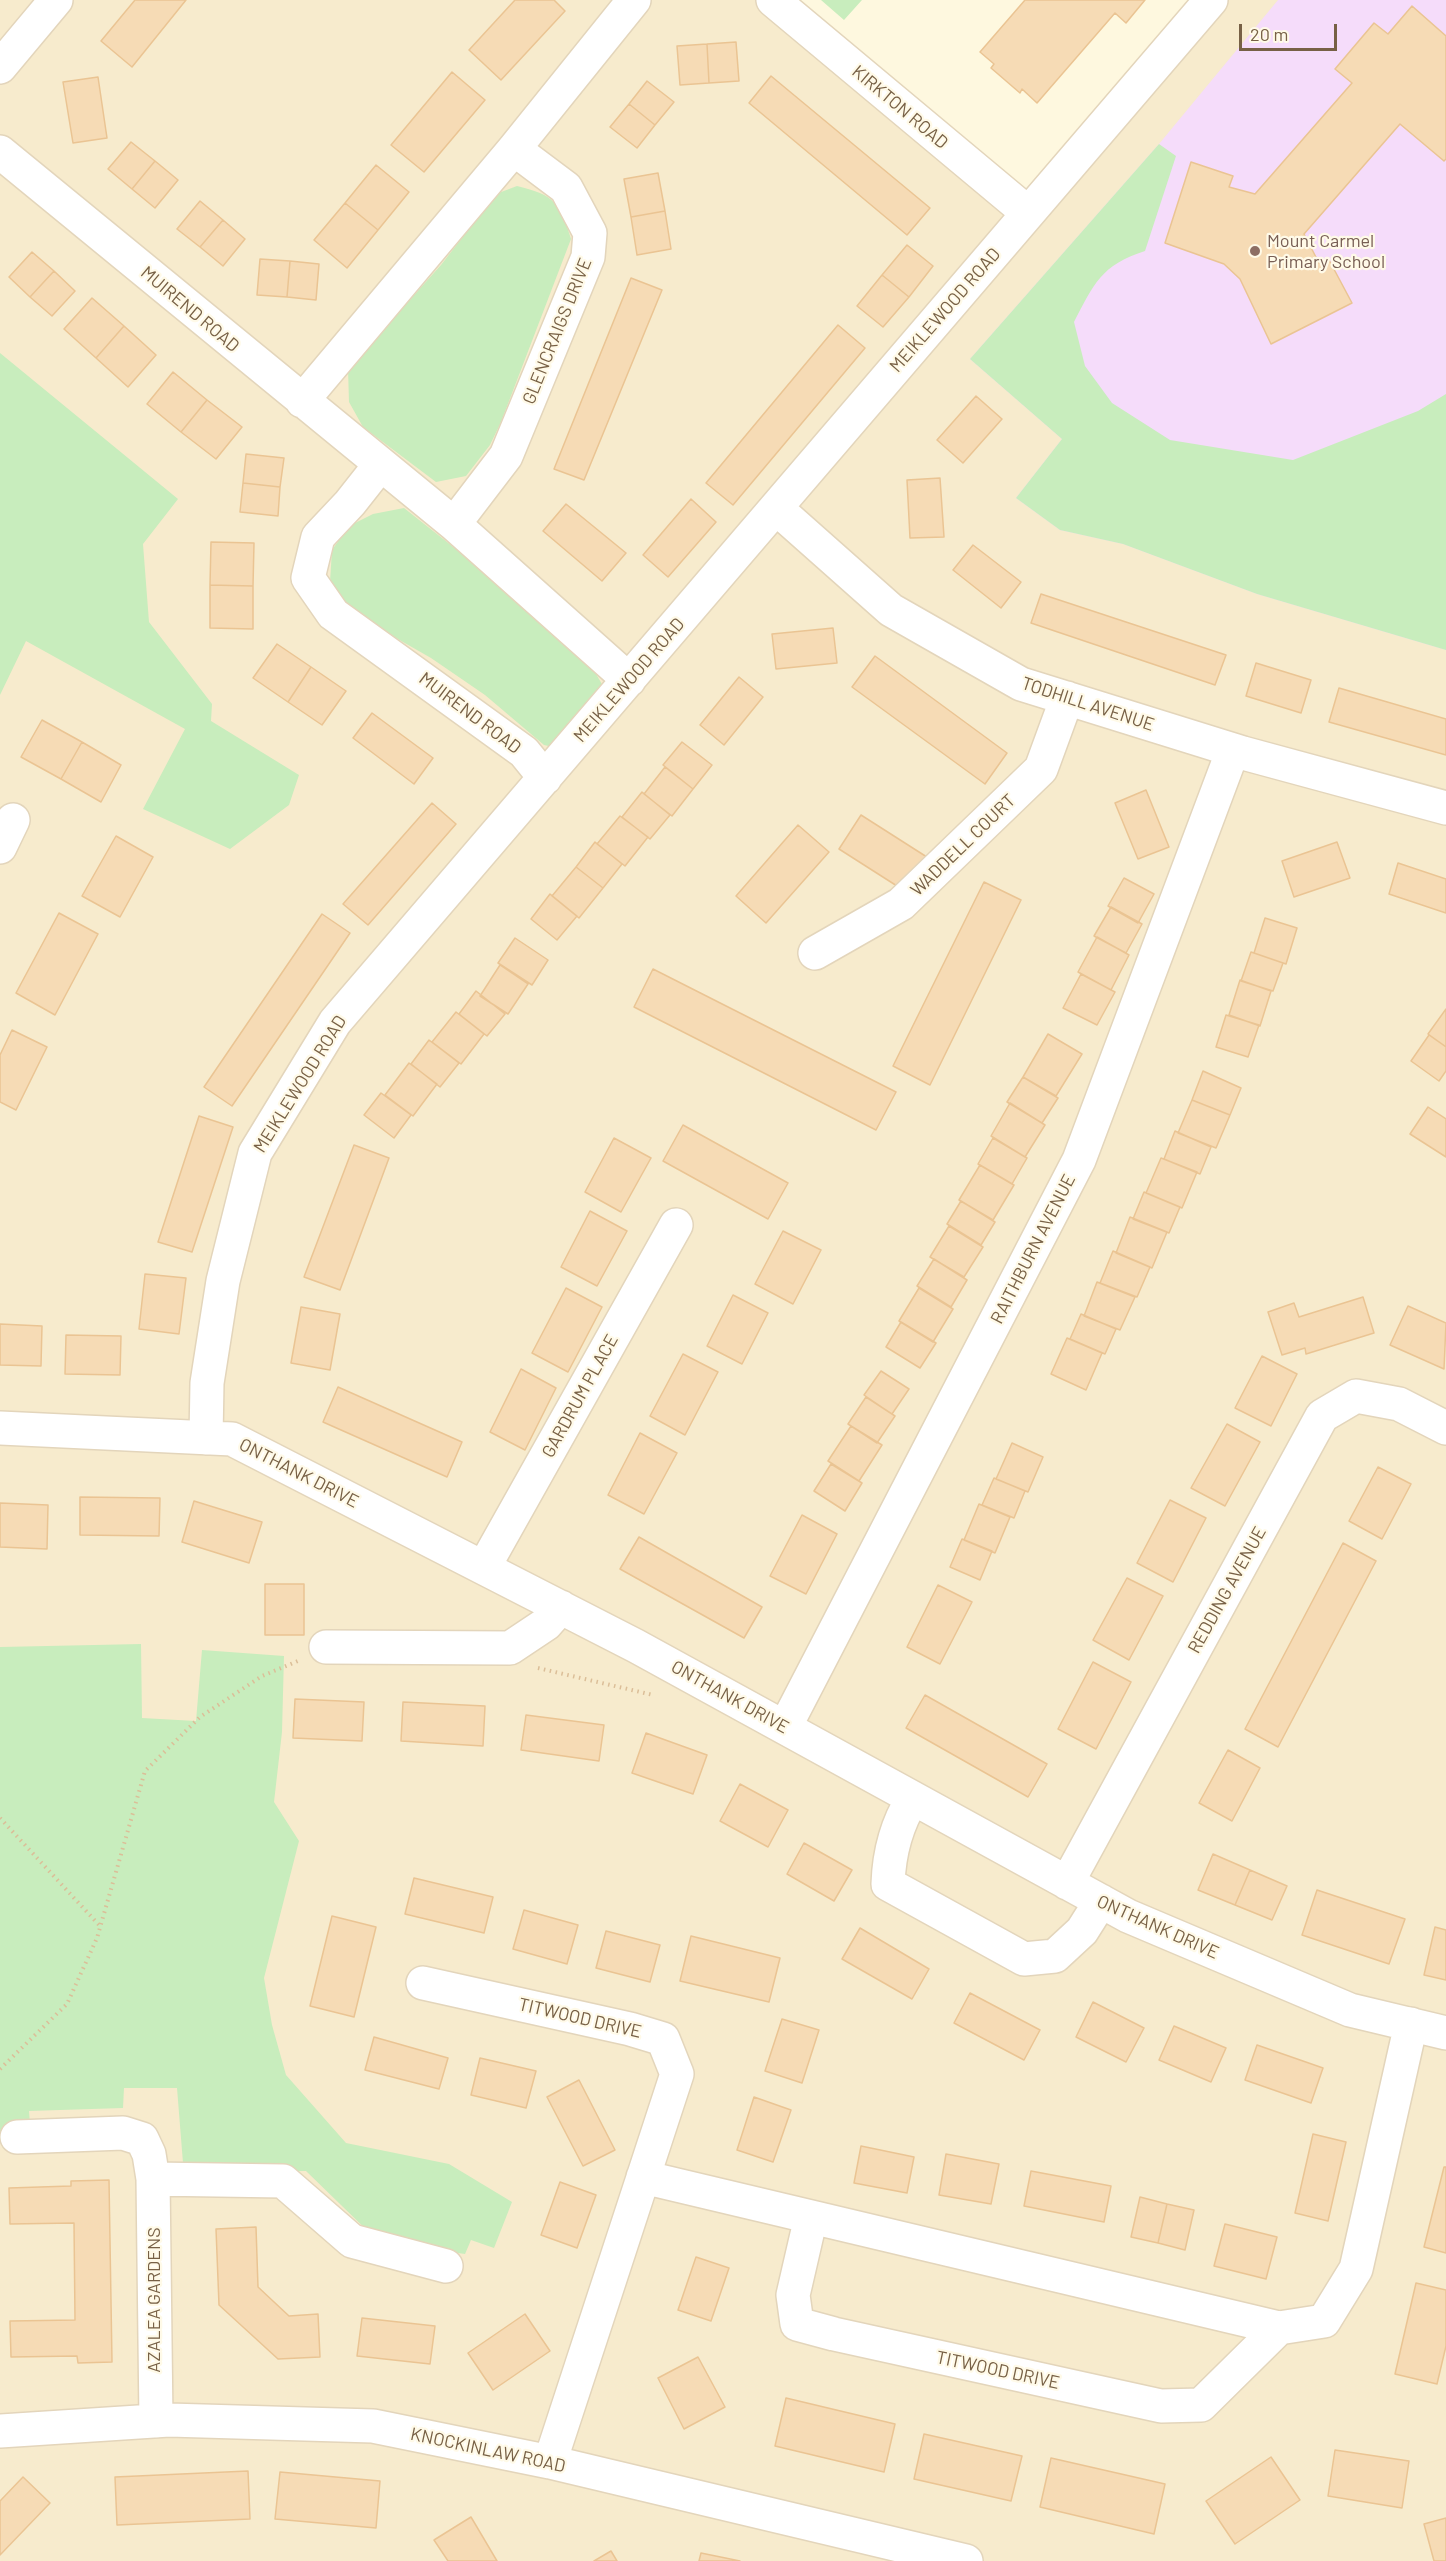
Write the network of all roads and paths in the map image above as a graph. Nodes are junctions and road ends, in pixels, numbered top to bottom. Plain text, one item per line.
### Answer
1 (56, 0) edge
2 (634, 0) edge
3 (773, 0) edge
4 (1211, 0) edge
5 (0, 67) edge
6 (514, 149) junction
7 (0, 152) edge
8 (1028, 213) junction
9 (302, 401) junction
10 (380, 465) junction
11 (776, 508) junction
12 (454, 524) junction
13 (629, 680) junction
14 (1067, 698) junction
15 (1233, 750) junction
16 (545, 778) junction
17 (1446, 808) edge
18 (815, 953) dead end
19 (676, 1225) dead end
20 (0, 1428) edge
21 (1446, 1428) edge
22 (206, 1438) junction
23 (484, 1567) junction
24 (561, 1607) junction
25 (315, 1654) joint
26 (537, 1668) dead end
27 (662, 1697) dead end
28 (785, 1727) junction
29 (913, 1798) junction
30 (0, 1818) edge
31 (1067, 1883) junction
32 (1101, 1902) junction
33 (100, 1927) junction
34 (423, 1983) dead end
35 (1411, 2024) junction
36 (1446, 2033) edge
37 (0, 2068) edge
38 (16, 2137) dead end
39 (643, 2177) junction
40 (153, 2179) junction
41 (811, 2217) junction
42 (446, 2266) dead end
43 (1279, 2328) junction
44 (156, 2421) junction
45 (0, 2431) edge
46 (550, 2462) junction
47 (966, 2561) edge

1 - 5 street
2 - 6 street
3 - 8 street, KIRKTON ROAD
4 - 8 street, MEIKLEWOOD ROAD
6 - 9 street
6 - 12 street, GLENCRAIGS DRIVE
7 - 9 street, MUIREND ROAD
8 - 11 street, MEIKLEWOOD ROAD
9 - 10 street, MUIREND ROAD
10 - 12 street, MUIREND ROAD
10 - 16 street, MUIREND ROAD
11 - 13 street, MEIKLEWOOD ROAD
11 - 14 street, TODHILL AVENUE
12 - 13 street, MUIREND ROAD
13 - 16 street, MEIKLEWOOD ROAD
14 - 15 street, TODHILL AVENUE
14 - 18 street, WADDELL COURT
15 - 17 street, TODHILL AVENUE
15 - 28 street, RAITHBURN AVENUE
16 - 22 street, MEIKLEWOOD ROAD
19 - 23 street, GARDRUM PLACE
20 - 22 street, ONTHANK DRIVE
21 - 31 street, REDDING AVENUE
22 - 23 street, ONTHANK DRIVE
23 - 24 street, ONTHANK DRIVE
24 - 25 street
24 - 28 street, ONTHANK DRIVE
25 - 33 path
26 - 27 path
28 - 29 street, ONTHANK DRIVE
29 - 31 street, ONTHANK DRIVE
29 - 32 street
30 - 33 path
31 - 32 street, ONTHANK DRIVE
32 - 35 street, ONTHANK DRIVE
33 - 37 path
34 - 39 street, TITWOOD DRIVE
35 - 36 street, ONTHANK DRIVE
35 - 43 street
38 - 40 street, AZALEA GARDENS
39 - 41 street
39 - 46 street, TITWOOD DRIVE
40 - 42 street
40 - 44 street, AZALEA GARDENS
41 - 43 street
41 - 43 street, TITWOOD DRIVE
44 - 45 street, KNOCKINLAW ROAD
44 - 46 street, KNOCKINLAW ROAD
46 - 47 street, KNOCKINLAW ROAD

